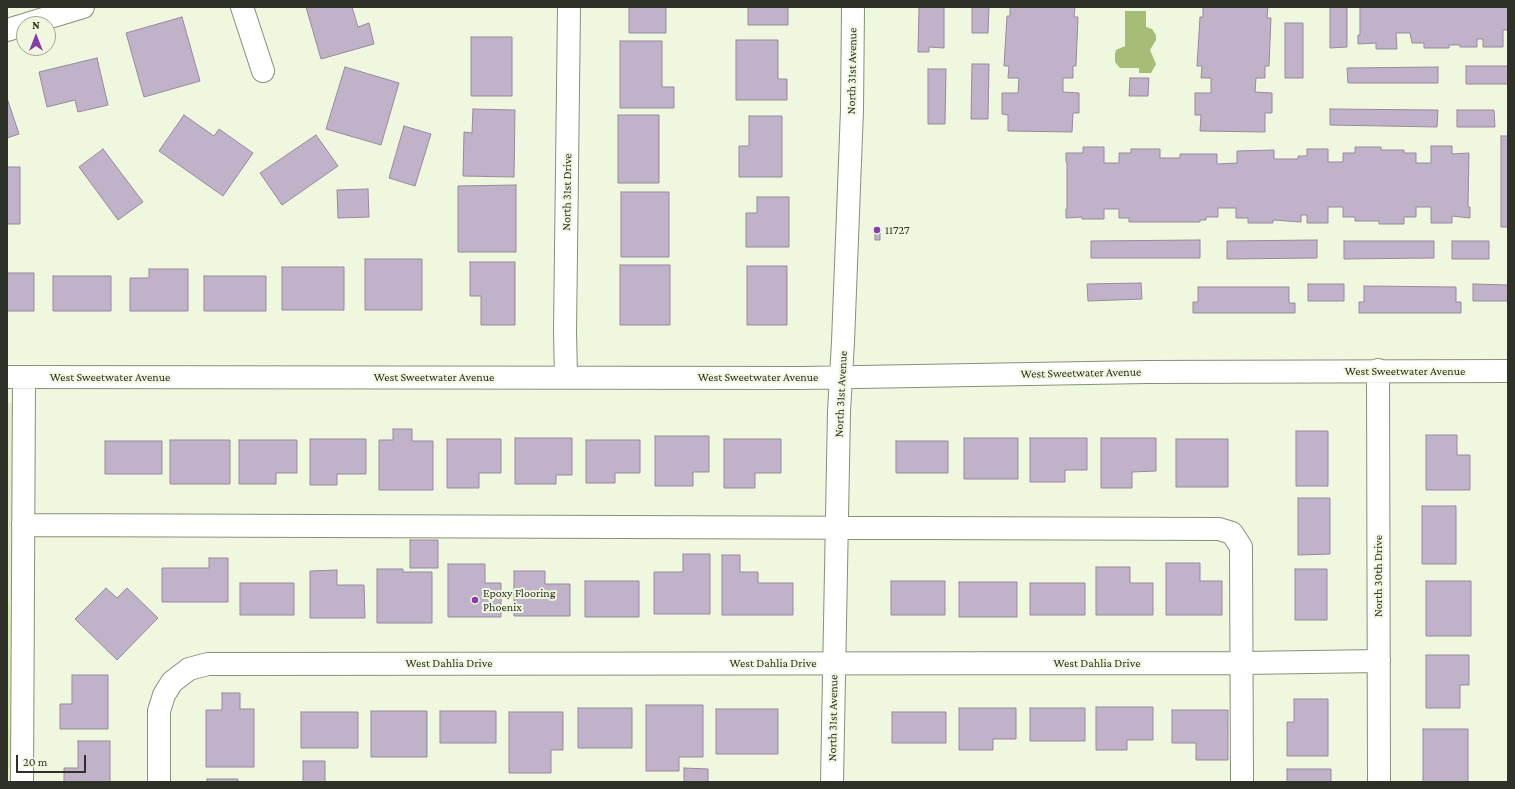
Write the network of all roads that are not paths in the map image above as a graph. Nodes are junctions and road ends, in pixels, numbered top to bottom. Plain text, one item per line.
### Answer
1 (83, 7) edge
2 (242, 7) edge
3 (569, 7) edge
4 (853, 7) edge
5 (53, 16) edge
6 (263, 71) dead end
7 (1378, 370) junction
8 (1508, 371) edge
9 (566, 376) junction
10 (841, 376) junction
11 (15, 377) edge
12 (23, 525) junction
13 (836, 528) junction
14 (1379, 661) junction
15 (833, 663) junction
16 (1242, 663) junction
17 (22, 782) edge
18 (159, 782) edge
19 (832, 782) edge
20 (1242, 782) edge
21 (1379, 782) edge

1 - 5 street
2 - 6 street
3 - 9 street, North 31st Drive
4 - 10 street, North 31st Avenue
7 - 8 street, West Sweetwater Avenue
7 - 10 street, West Sweetwater Avenue
7 - 14 street, North 30th Drive
9 - 10 street, West Sweetwater Avenue
9 - 11 street, West Sweetwater Avenue
10 - 13 street, North 31st Avenue
11 - 12 street
12 - 13 street
12 - 17 street
13 - 15 street, North 31st Avenue
13 - 16 street
14 - 16 street, West Dahlia Drive
14 - 21 street, North 30th Drive
15 - 16 street, West Dahlia Drive
15 - 18 street, West Dahlia Drive
15 - 19 street, North 31st Avenue
16 - 20 street

